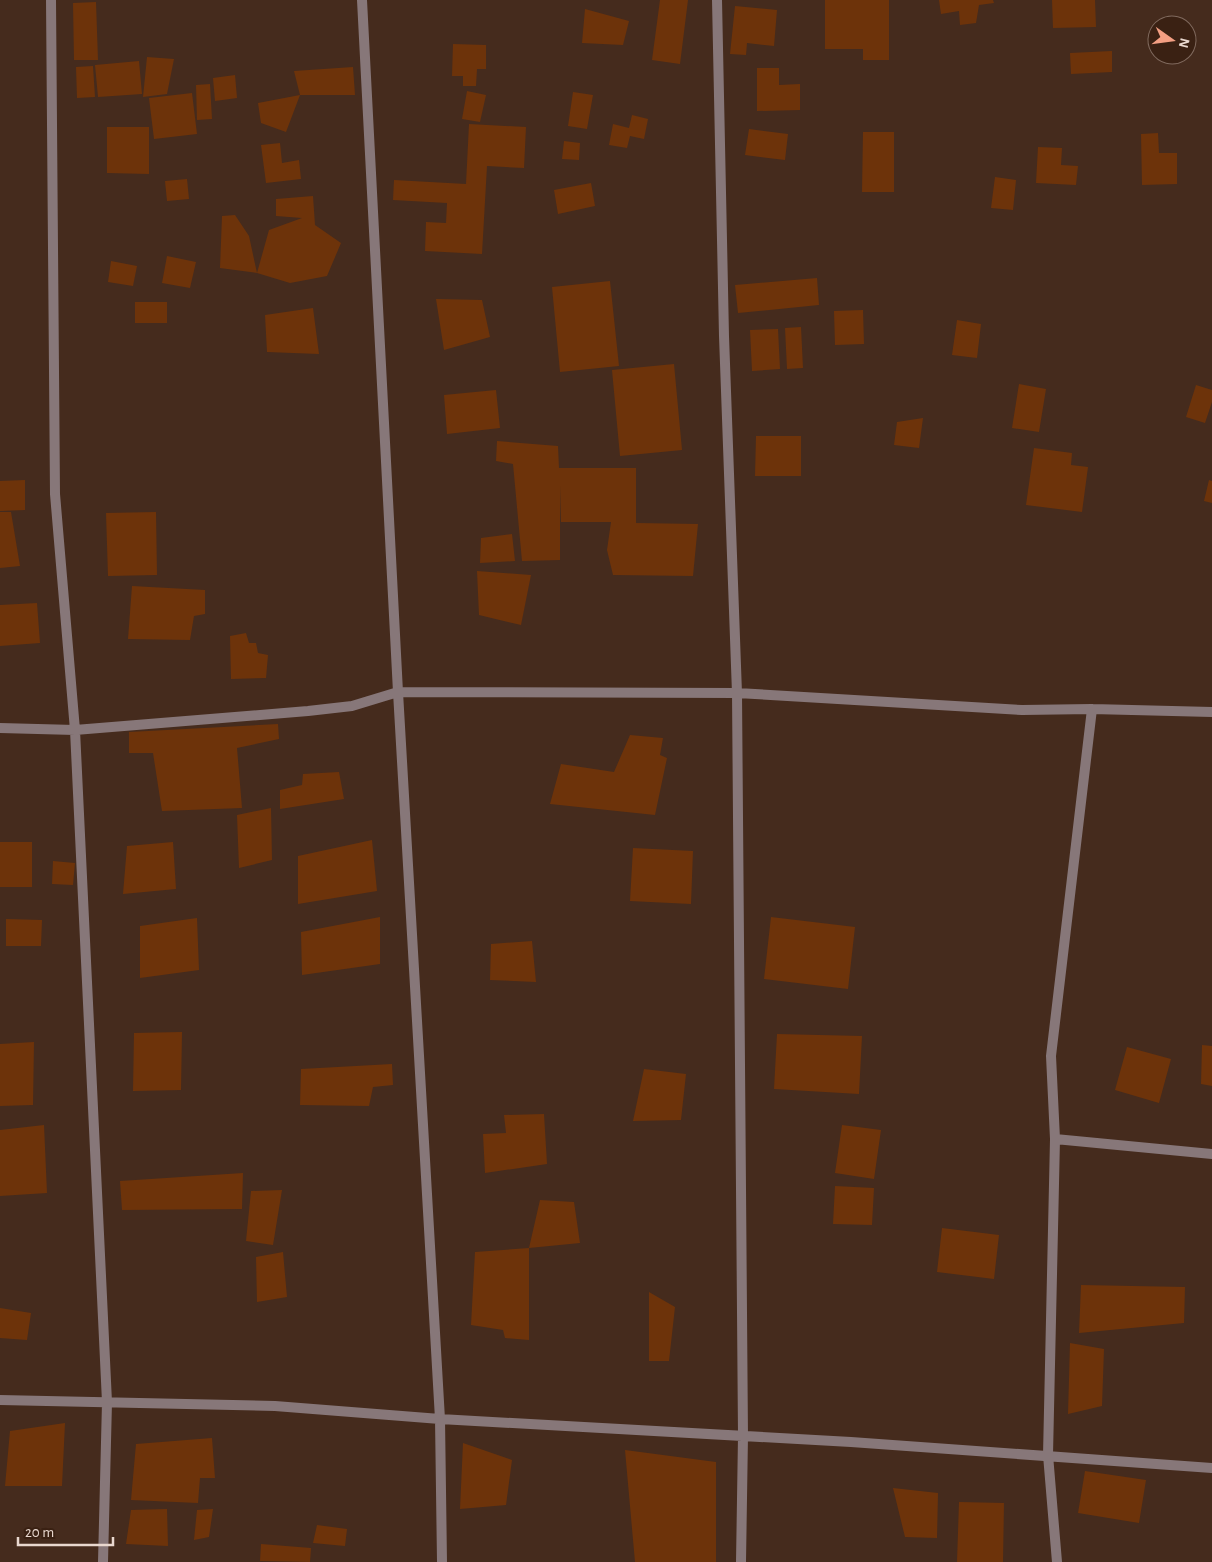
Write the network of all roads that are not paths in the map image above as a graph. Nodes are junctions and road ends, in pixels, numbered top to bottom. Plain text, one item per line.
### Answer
1 (51, 0) edge
2 (362, 0) edge
3 (717, 0) edge
4 (398, 692) junction
5 (737, 692) junction
6 (1092, 708) junction
7 (1212, 712) edge
8 (0, 728) edge
9 (75, 730) junction
10 (1055, 1139) junction
11 (1212, 1154) edge
12 (0, 1400) edge
13 (107, 1402) junction
14 (440, 1418) junction
15 (743, 1436) junction
16 (1048, 1456) junction
17 (1212, 1468) edge
18 (103, 1562) edge
19 (442, 1562) edge
20 (741, 1562) edge
21 (1057, 1562) edge

1 - 9 street
2 - 4 street
3 - 5 street
4 - 5 street
4 - 9 street
4 - 14 street
5 - 6 street
5 - 15 street
6 - 7 street
6 - 10 street
8 - 9 street
9 - 13 street
10 - 11 street
10 - 16 street
12 - 13 street
13 - 14 street
13 - 18 street
14 - 15 street
14 - 19 street
15 - 16 street
15 - 20 street
16 - 17 street
16 - 21 street

